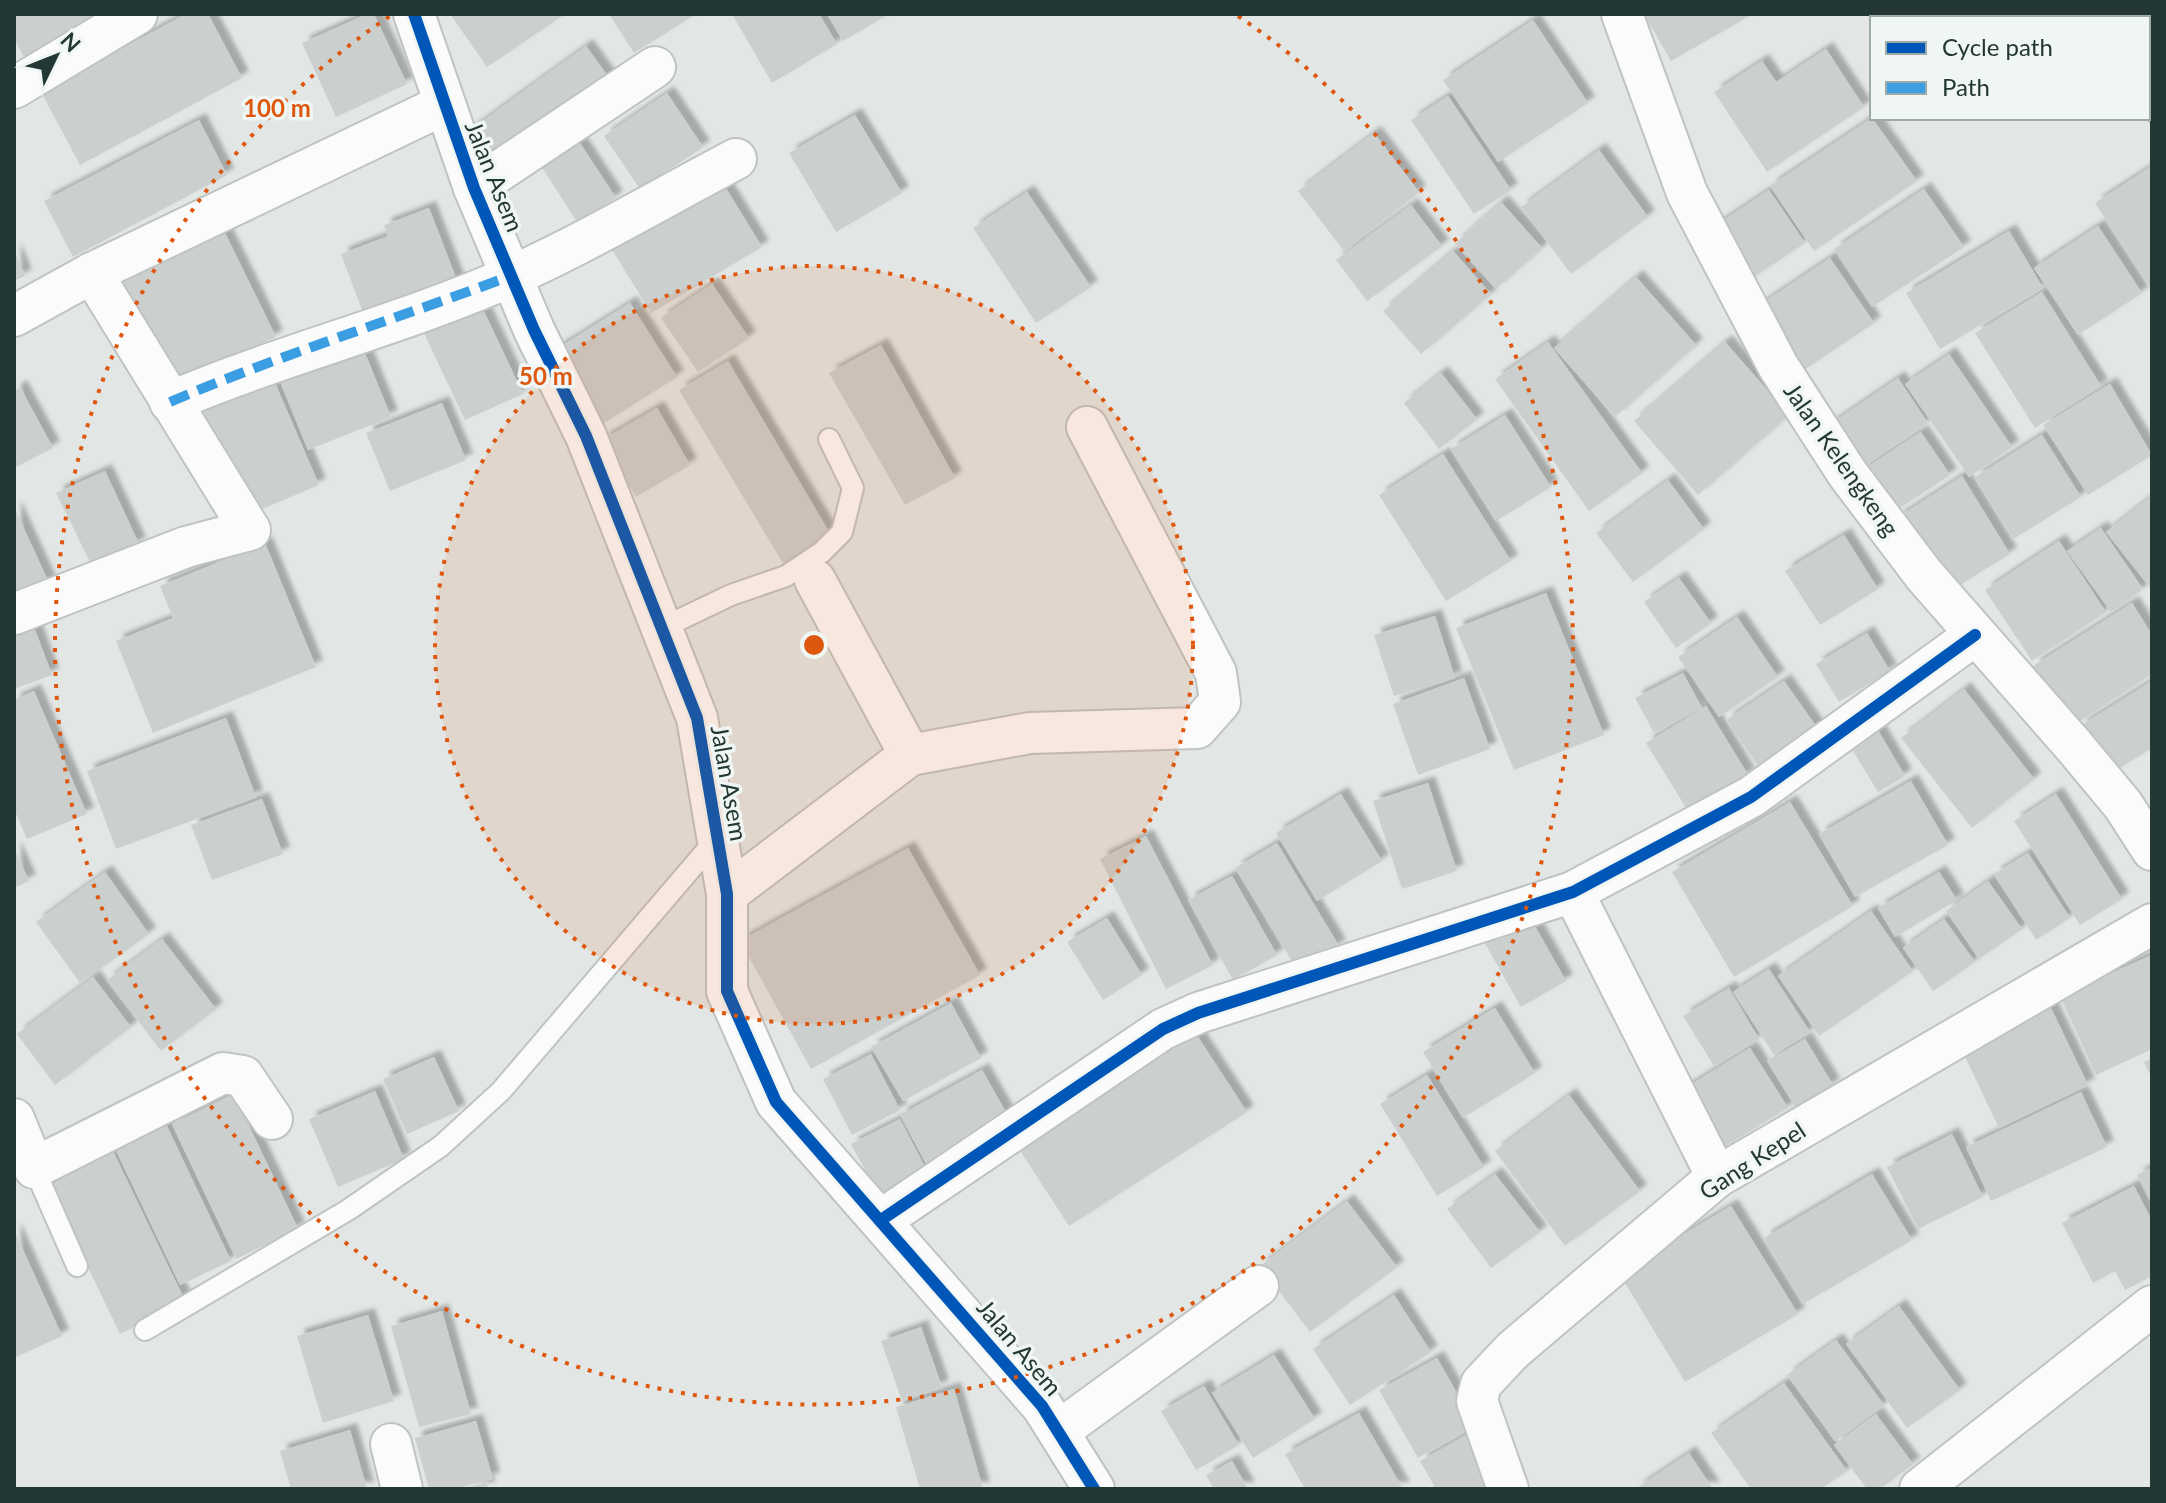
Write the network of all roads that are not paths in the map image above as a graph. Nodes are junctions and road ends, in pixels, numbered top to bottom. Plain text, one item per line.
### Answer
1 (137, 14) edge
2 (414, 14) edge
3 (1622, 14) edge
4 (655, 67) dead end
5 (14, 88) edge
6 (443, 105) junction
7 (736, 159) dead end
8 (474, 188) junction
9 (92, 273) junction
10 (513, 275) junction
11 (14, 316) edge
12 (170, 402) junction
13 (1087, 427) dead end
14 (829, 439) dead end
15 (815, 580) dead end
16 (14, 614) edge
17 (662, 628) junction
18 (1975, 635) junction
19 (910, 755) junction
20 (718, 837) junction
21 (2152, 850) edge
22 (1573, 892) junction
23 (726, 912) junction
24 (2152, 924) edge
25 (14, 1119) edge
26 (272, 1119) dead end
27 (34, 1168) junction
28 (1717, 1177) junction
29 (881, 1220) junction
30 (77, 1266) dead end
31 (1258, 1286) dead end
32 (2152, 1306) edge
33 (145, 1330) dead end
34 (1060, 1430) junction
35 (391, 1444) dead end
36 (402, 1489) edge
37 (1094, 1489) edge
38 (1508, 1489) edge
39 (1920, 1489) edge

1 - 5 street
2 - 6 street, Jalan Asem
3 - 18 street, Jalan Kelengkeng
4 - 8 street
6 - 8 street, Jalan Asem
6 - 9 street
7 - 10 street
8 - 10 street, Jalan Asem
9 - 11 street
9 - 12 street
10 - 12 street
10 - 17 street, Jalan Asem
12 - 16 street
13 - 19 street
14 - 17 lane
15 - 19 street
17 - 20 street, Jalan Asem
18 - 21 street, Jalan Kelengkeng
18 - 22 street
19 - 23 street
20 - 23 street, Jalan Asem
20 - 33 lane
22 - 28 street
22 - 29 street
23 - 29 street, Jalan Asem
24 - 28 street, Gang Kepel
25 - 27 street
26 - 27 street
27 - 30 lane
28 - 38 street, Gang Kepel
29 - 34 street, Jalan Asem
31 - 34 street
32 - 39 street
34 - 37 street, Jalan Asem
35 - 36 street

